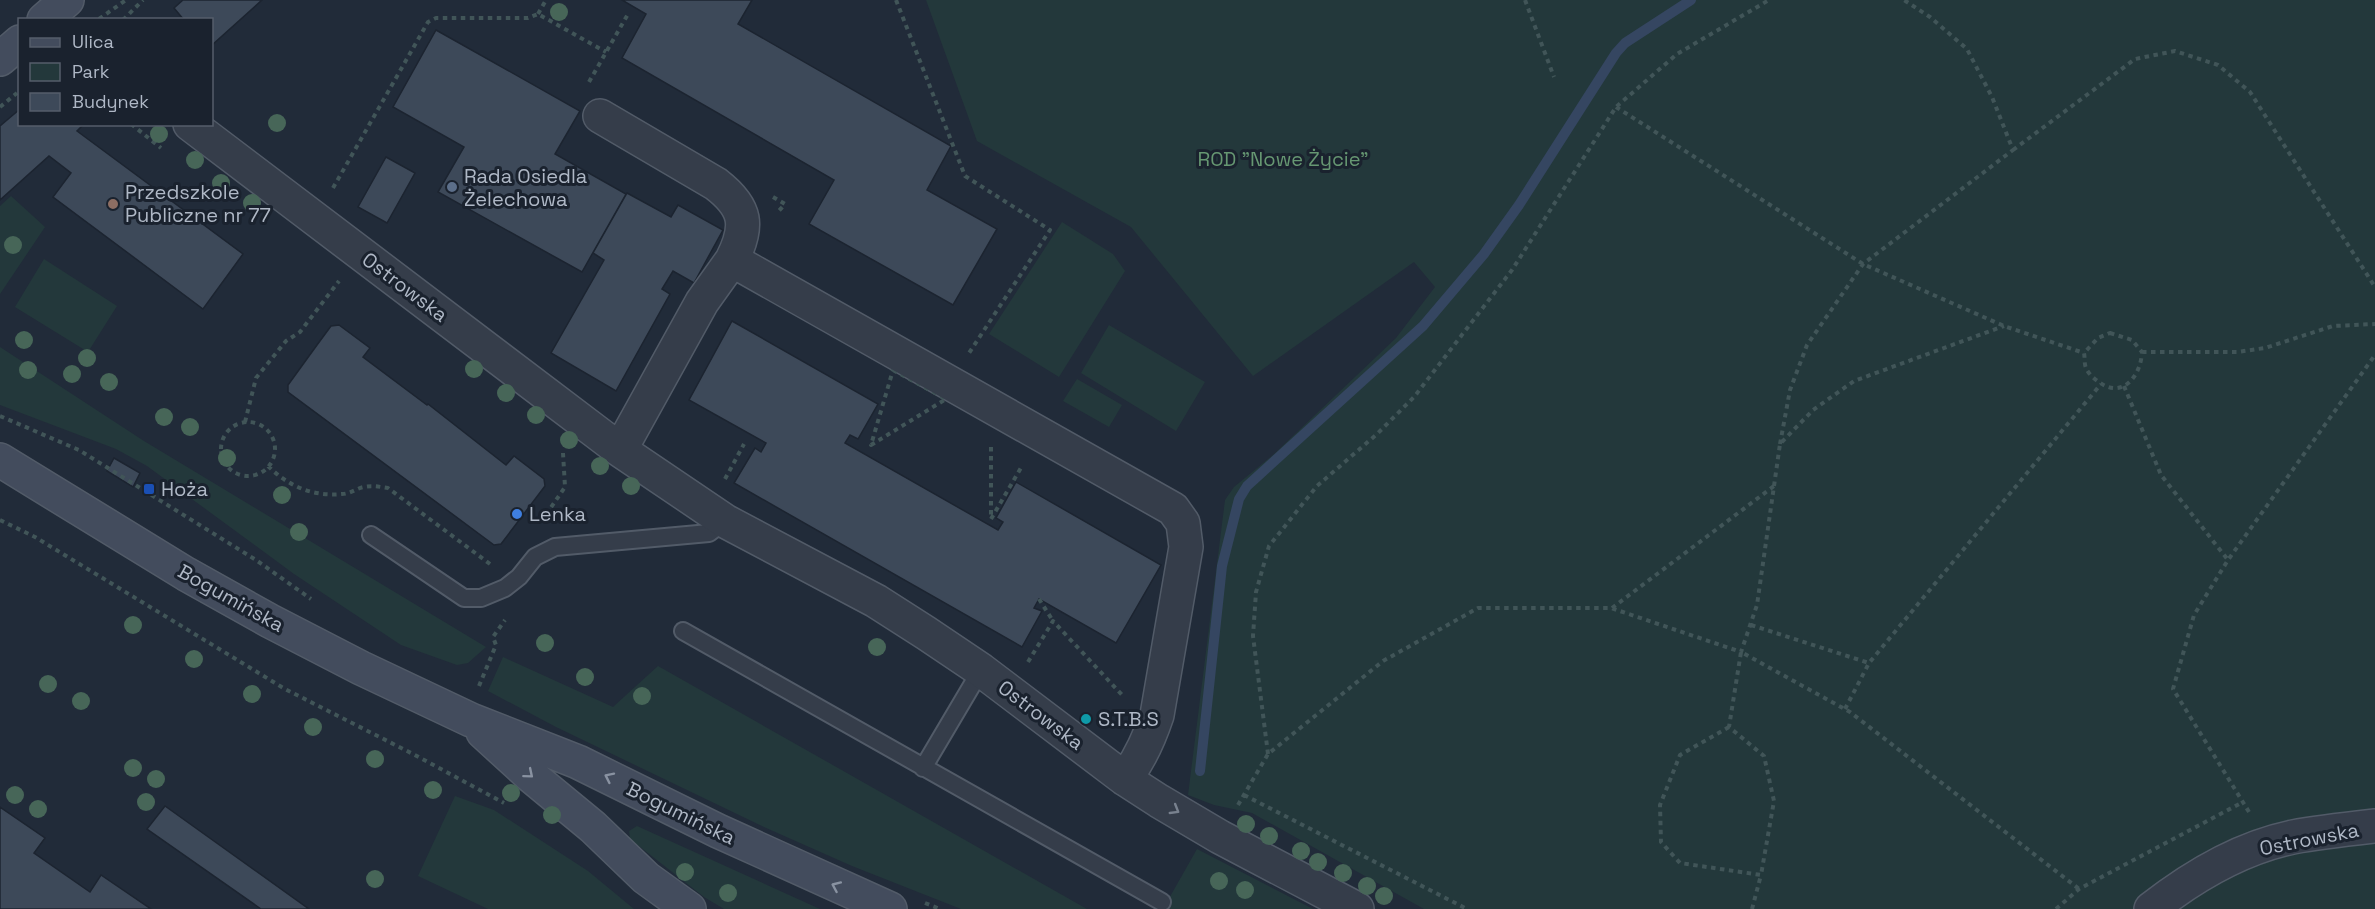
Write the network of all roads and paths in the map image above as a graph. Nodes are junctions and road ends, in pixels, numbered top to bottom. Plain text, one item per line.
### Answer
1 (126, 0) edge
2 (143, 0) edge
3 (546, 0) edge
4 (896, 0) edge
5 (1525, 0) edge
6 (1769, 0) edge
7 (1904, 0) edge
8 (538, 14) junction
9 (103, 16) dead end
10 (125, 18) edge
11 (18, 44) edge
12 (606, 52) dead end
13 (0, 59) edge
14 (1554, 77) dead end
15 (18, 92) edge
16 (0, 107) edge
17 (1616, 107) junction
18 (600, 116) dead end
19 (133, 126) edge
20 (193, 126) edge
21 (163, 149) dead end
22 (2013, 150) junction
23 (332, 189) dead end
24 (732, 260) junction
25 (1863, 264) junction
26 (330, 273) dead end
27 (339, 280) junction
28 (349, 287) dead end
29 (2375, 287) edge
30 (2375, 324) edge
31 (2004, 326) junction
32 (2142, 352) junction
33 (2084, 353) junction
34 (2375, 355) edge
35 (963, 362) dead end
36 (882, 364) dead end
37 (893, 370) junction
38 (2101, 384) junction
39 (2124, 386) junction
40 (946, 399) junction
41 (955, 405) dead end
42 (0, 416) edge
43 (245, 422) junction
44 (991, 437) dead end
45 (744, 444) dead end
46 (1780, 444) junction
47 (563, 450) dead end
48 (620, 450) junction
49 (1026, 459) dead end
50 (0, 460) edge
51 (268, 466) junction
52 (1774, 486) junction
53 (719, 489) dead end
54 (0, 520) edge
55 (724, 521) junction
56 (196, 522) dead end
57 (540, 524) dead end
58 (371, 535) dead end
59 (2228, 560) junction
60 (500, 567) dead end
61 (1039, 599) dead end
62 (1611, 608) junction
63 (1053, 621) junction
64 (1751, 625) junction
65 (683, 631) dead end
66 (1741, 652) junction
67 (492, 658) dead end
68 (1869, 663) junction
69 (981, 670) junction
70 (1010, 692) junction
71 (1124, 697) dead end
72 (473, 707) junction
73 (1845, 709) junction
74 (1729, 728) junction
75 (1268, 754) junction
76 (924, 768) junction
77 (1125, 779) junction
78 (1244, 795) junction
79 (2243, 802) junction
80 (513, 808) dead end
81 (2375, 826) edge
82 (1220, 837) junction
83 (2266, 844) junction
84 (1761, 875) junction
85 (2079, 889) junction
86 (1162, 902) dead end
87 (689, 909) edge
88 (890, 909) edge
89 (1357, 909) edge
90 (1467, 909) edge
91 (1752, 909) edge
92 (2056, 909) edge
93 (2151, 909) edge

1 - 9 path
2 - 10 path
3 - 8 path
4 - 35 path
5 - 14 path
6 - 17 path
7 - 22 path
8 - 12 path
8 - 23 path
11 - 13 street
15 - 16 path
17 - 25 path
17 - 75 path
18 - 24 street
19 - 21 path
20 - 48 street, Ostrowska
22 - 25 path
22 - 29 path
24 - 48 street
24 - 77 street
25 - 31 path
25 - 46 path
26 - 27 path
27 - 28 path
27 - 43 path
30 - 32 path
31 - 33 path
31 - 46 path
32 - 33 path
32 - 39 path
33 - 38 path
34 - 59 path
36 - 37 path
37 - 40 path
37 - 40 path
38 - 39 path
38 - 68 path
39 - 59 path
40 - 41 path
42 - 56 path
43 - 51 path
43 - 51 path
44 - 49 path
45 - 53 path
46 - 52 path
47 - 57 path
48 - 55 street, Ostrowska
50 - 72 street, Bogumińska
51 - 60 path
52 - 62 path
52 - 64 path
54 - 80 path
55 - 58 lane
55 - 69 street, Ostrowska
59 - 79 path
61 - 63 path
62 - 66 path
62 - 75 path
63 - 70 path
63 - 71 path
64 - 66 path
64 - 68 path
65 - 76 lane
66 - 73 path
66 - 74 path
67 - 72 path
68 - 73 path
69 - 70 street, Ostrowska
69 - 76 lane
70 - 77 street, Ostrowska
72 -> 87 street, Bogumińska
88 -> 72 street, Bogumińska
73 - 85 path
74 - 84 path
74 - 84 path
75 - 78 path
76 - 86 lane
77 -> 82 street, Ostrowska
78 - 82 path
78 - 90 path
79 - 83 path
79 - 85 path
81 - 83 street, Ostrowska
82 - 89 street, Ostrowska
83 - 93 street, Ostrowska
84 - 91 path
85 - 92 path

